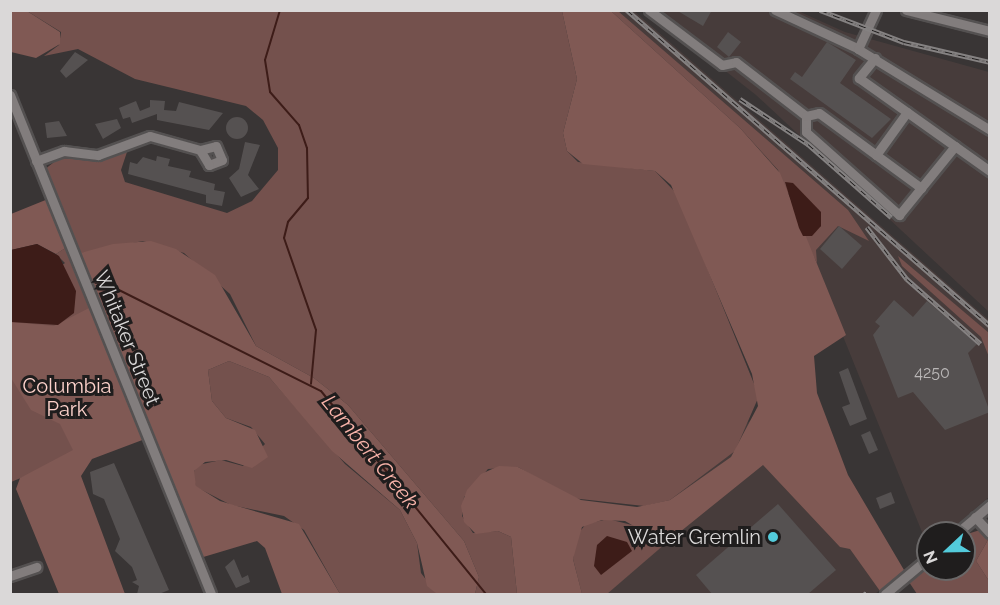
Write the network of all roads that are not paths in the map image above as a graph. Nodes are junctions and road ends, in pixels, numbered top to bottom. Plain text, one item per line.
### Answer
1 (649, 10) edge
2 (775, 10) edge
3 (876, 10) edge
4 (906, 10) edge
5 (990, 31) edge
6 (859, 50) junction
7 (874, 58) junction
8 (10, 95) edge
9 (907, 112) junction
10 (806, 116) junction
11 (990, 130) edge
12 (955, 146) junction
13 (200, 150) dead end
14 (876, 155) junction
15 (36, 161) junction
16 (990, 171) edge
17 (921, 188) junction
18 (988, 509) edge
19 (975, 517) junction
20 (970, 521) edge
21 (990, 533) edge
22 (36, 567) dead end
23 (916, 568) edge
24 (10, 576) edge
25 (211, 594) edge
26 (885, 594) edge

1 - 10 street
2 - 6 street
3 - 6 street
4 - 5 street
6 - 7 street
7 - 9 street
7 - 11 street
8 - 15 street, Whitaker Street
9 - 12 street
9 - 14 street
10 - 14 street
10 - 17 street
12 - 16 street
12 - 17 street
13 - 15 street
14 - 17 street
15 - 25 street, Whitaker Street
18 - 19 street
19 - 20 street
19 - 21 street
22 - 24 street
23 - 26 street

